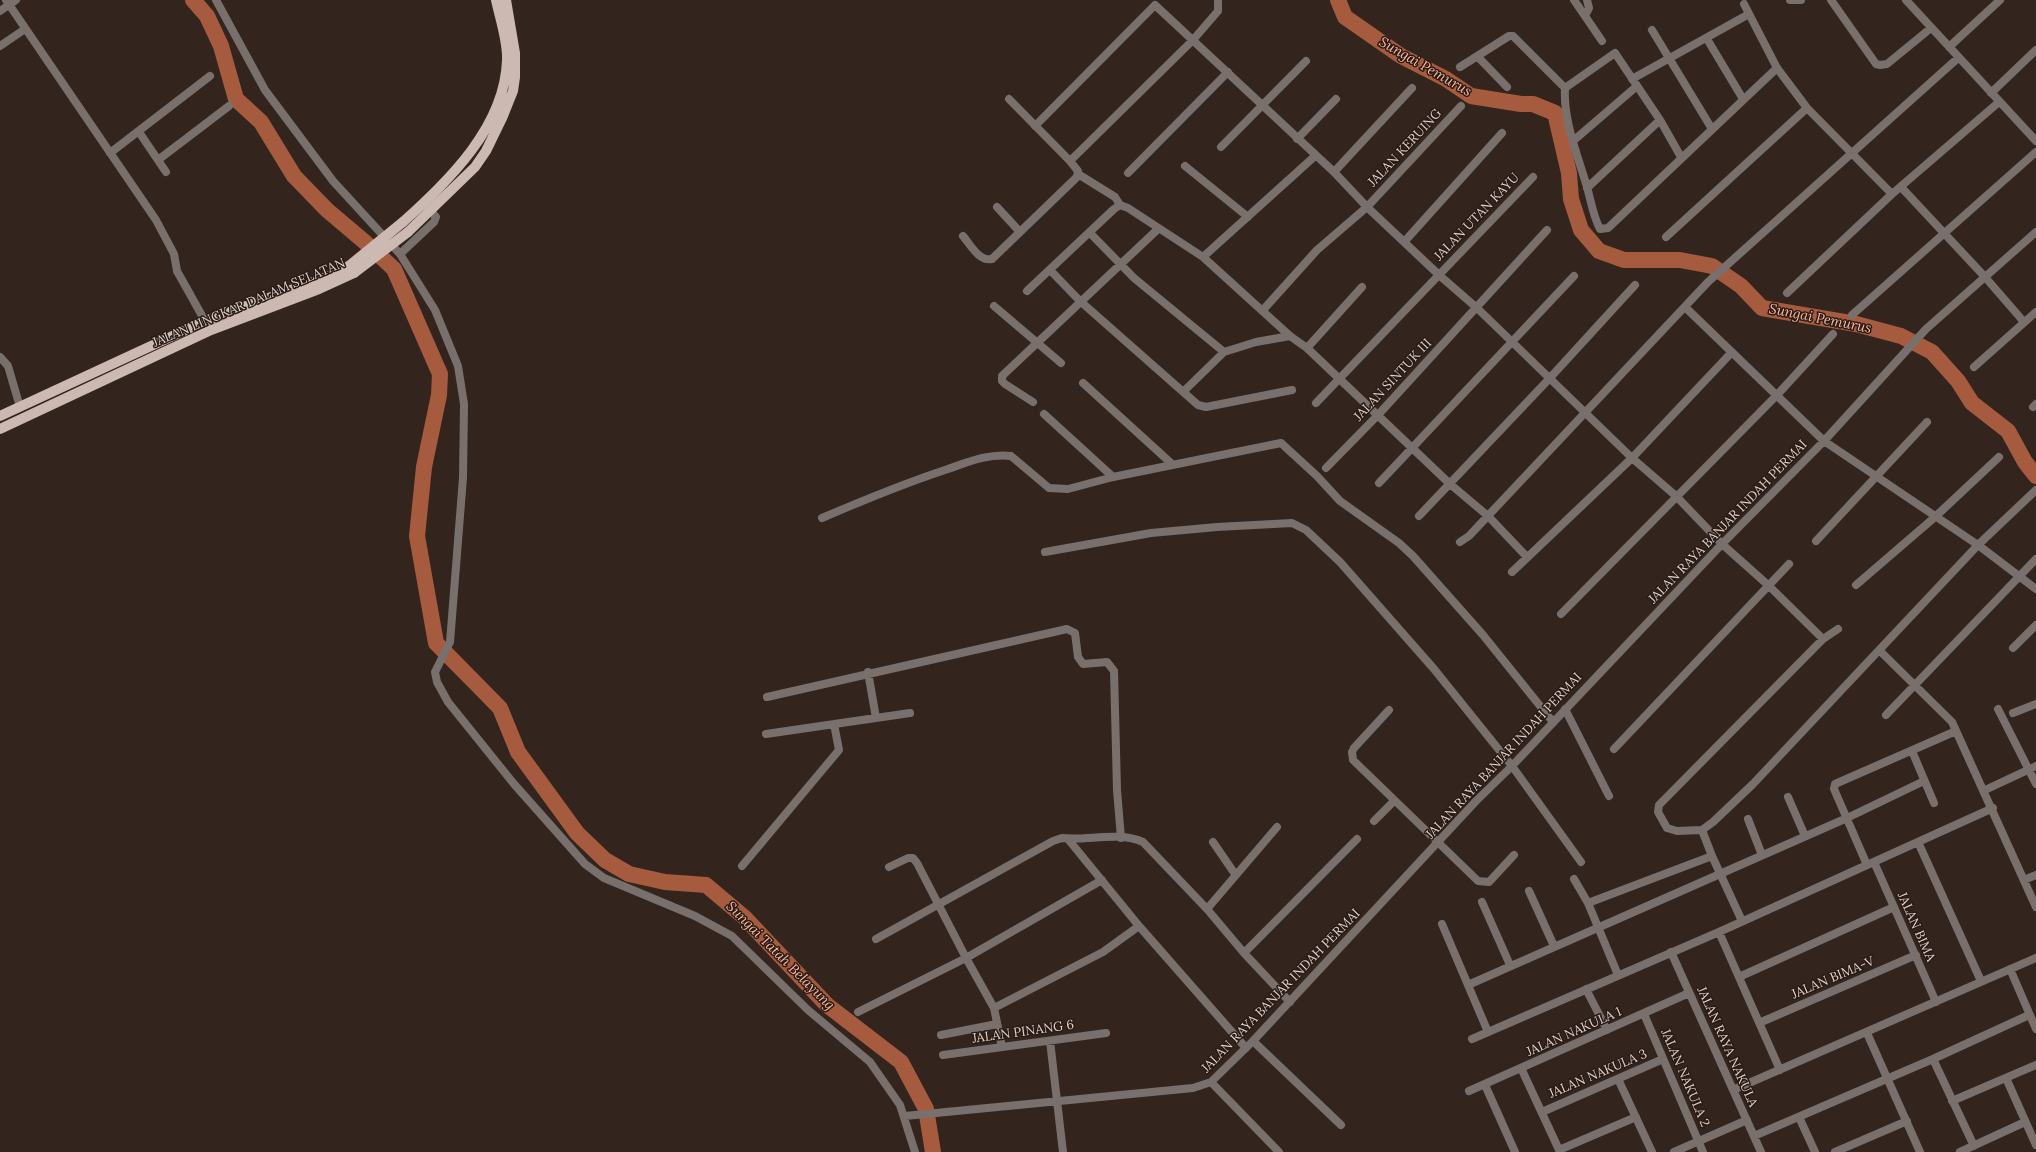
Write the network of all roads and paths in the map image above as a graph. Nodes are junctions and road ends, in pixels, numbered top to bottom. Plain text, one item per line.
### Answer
1 (16, 0) edge
2 (216, 0) edge
3 (496, 0) edge
4 (506, 0) edge
5 (1218, 0) edge
6 (1574, 0) edge
7 (1587, 0) edge
8 (1790, 0) edge
9 (1801, 0) edge
10 (1831, 0) edge
11 (2000, 0) edge
12 (1911, 1) edge
13 (7, 2) edge
14 (1744, 4) dead end
15 (0, 11) edge
16 (1749, 14) junction
17 (1585, 16) junction
18 (1931, 28) junction
19 (26, 29) junction
20 (1652, 30) dead end
21 (1707, 39) junction
22 (1193, 40) junction
23 (1602, 42) dead end
24 (0, 46) edge
25 (1949, 47) junction
26 (2036, 50) edge
27 (1478, 57) junction
28 (1958, 58) junction
29 (1669, 60) junction
30 (1306, 61) dead end
31 (1460, 67) dead end
32 (1777, 68) junction
33 (1228, 72) junction
34 (210, 76) dead end
35 (1634, 82) junction
36 (1507, 87) dead end
37 (1412, 88) dead end
38 (1565, 88) junction
39 (1991, 93) junction
40 (1009, 98) dead end
41 (1336, 99) dead end
42 (1743, 99) junction
43 (1999, 102) junction
44 (1262, 105) junction
45 (229, 106) dead end
46 (1461, 106) dead end
47 (1807, 108) junction
48 (1660, 120) junction
49 (1035, 126) junction
50 (1712, 129) junction
51 (139, 132) junction
52 (1502, 133) dead end
53 (1297, 139) junction
54 (2036, 140) edge
55 (1573, 141) junction
56 (473, 147) junction
57 (1221, 147) dead end
58 (2036, 152) edge
59 (110, 153) junction
60 (1852, 153) junction
61 (483, 154) junction
62 (1315, 156) junction
63 (1682, 157) junction
64 (158, 160) junction
65 (1070, 161) junction
66 (1185, 166) dead end
67 (166, 172) dead end
68 (1334, 172) junction
69 (1128, 173) dead end
70 (1078, 174) junction
71 (1533, 176) dead end
72 (1901, 187) junction
73 (1587, 188) junction
74 (1892, 194) junction
75 (1120, 206) junction
76 (427, 207) junction
77 (997, 207) dead end
78 (1367, 207) junction
79 (1248, 217) junction
80 (1158, 229) junction
81 (1547, 230) dead end
82 (1020, 232) junction
83 (2036, 232) edge
84 (1090, 234) junction
85 (1944, 234) junction
86 (963, 236) dead end
87 (1666, 237) dead end
88 (1405, 241) junction
89 (400, 254) junction
90 (1203, 257) junction
91 (1120, 264) junction
92 (352, 270) junction
93 (1050, 270) junction
94 (1439, 275) junction
95 (1574, 276) dead end
96 (1985, 277) junction
97 (1635, 285) dead end
98 (1362, 287) dead end
99 (1027, 291) dead end
100 (1787, 293) dead end
101 (1080, 301) junction
102 (994, 306) dead end
103 (1685, 307) junction
104 (1477, 308) junction
105 (1263, 310) junction
106 (2036, 312) edge
107 (1852, 315) dead end
108 (205, 321) junction
109 (2024, 322) junction
110 (1833, 334) dead end
111 (1290, 336) junction
112 (1037, 342) junction
113 (1512, 342) junction
114 (1307, 348) junction
115 (1224, 352) junction
116 (1732, 352) junction
117 (0, 358) edge
118 (1061, 363) dead end
119 (1974, 367) dead end
120 (1550, 379) junction
121 (1340, 380) junction
122 (1083, 384) dead end
123 (1292, 390) dead end
124 (1184, 391) junction
125 (1777, 395) junction
126 (1033, 402) dead end
127 (1316, 403) dead end
128 (20, 407) junction
129 (1586, 413) junction
130 (1044, 414) dead end
131 (1378, 415) junction
132 (0, 416) edge
133 (1927, 422) dead end
134 (0, 429) edge
135 (1824, 441) junction
136 (1412, 449) junction
137 (1999, 457) dead end
138 (1632, 458) junction
139 (1172, 464) junction
140 (1326, 468) dead end
141 (1113, 477) junction
142 (1875, 477) junction
143 (1379, 483) dead end
144 (1450, 484) junction
145 (2035, 491) edge
146 (1676, 496) junction
147 (1420, 516) dead end
148 (1488, 516) junction
149 (1935, 517) junction
150 (822, 518) dead end
151 (1816, 541) dead end
152 (1460, 542) dead end
153 (1722, 544) junction
154 (1978, 545) junction
155 (1045, 552) dead end
156 (1527, 557) junction
157 (2036, 559) edge
158 (1789, 564) dead end
159 (1512, 572) dead end
160 (2020, 576) junction
161 (1768, 585) junction
162 (1856, 585) dead end
163 (2036, 589) edge
164 (1561, 614) dead end
165 (2036, 625) edge
166 (1838, 629) dead end
167 (1823, 639) junction
168 (2013, 648) dead end
169 (1879, 650) junction
170 (868, 672) junction
171 (1916, 684) junction
172 (767, 697) dead end
173 (2036, 704) edge
174 (1998, 708) dead end
175 (1565, 709) junction
176 (1389, 710) dead end
177 (910, 713) dead end
178 (2013, 713) dead end
179 (1886, 716) dead end
180 (876, 718) junction
181 (1553, 722) junction
182 (834, 724) junction
183 (1956, 731) junction
184 (766, 734) dead end
185 (1614, 749) dead end
186 (1912, 751) junction
187 (1512, 766) junction
188 (2032, 768) edge
189 (1924, 781) junction
190 (2036, 784) edge
191 (1985, 790) junction
192 (1609, 796) dead end
193 (1788, 797) dead end
194 (1394, 801) junction
195 (1934, 803) dead end
196 (1993, 808) junction
197 (1847, 818) junction
198 (1748, 819) dead end
199 (1374, 821) dead end
200 (1277, 827) dead end
201 (1702, 830) junction
202 (1805, 836) junction
203 (1121, 838) junction
204 (1068, 839) junction
205 (1357, 839) dead end
206 (1213, 842) dead end
207 (1918, 842) junction
208 (1439, 843) junction
209 (1514, 855) dead end
210 (1762, 855) junction
211 (1712, 856) junction
212 (1581, 862) dead end
213 (1871, 863) junction
214 (742, 866) dead end
215 (889, 868) dead end
216 (1719, 873) junction
217 (1235, 874) junction
218 (2036, 874) edge
219 (1574, 879) dead end
220 (1102, 880) junction
221 (2024, 880) junction
222 (1529, 890) dead end
223 (1482, 902) dead end
224 (1588, 902) junction
225 (938, 905) junction
226 (1894, 907) junction
227 (2036, 907) edge
228 (1207, 909) junction
229 (1742, 921) junction
230 (1442, 924) dead end
231 (1139, 926) junction
232 (1598, 926) junction
233 (1719, 932) junction
234 (876, 939) dead end
235 (1554, 946) junction
236 (1671, 952) junction
237 (1244, 953) junction
238 (1916, 955) junction
239 (966, 958) junction
240 (2036, 958) edge
241 (1510, 965) junction
242 (2010, 969) junction
243 (1618, 975) junction
244 (1739, 977) junction
245 (1981, 981) junction
246 (1468, 984) junction
247 (1586, 989) junction
248 (1689, 993) junction
249 (1290, 1002) junction
250 (1936, 1002) junction
251 (994, 1008) junction
252 (858, 1012) dead end
253 (1644, 1014) junction
254 (2029, 1015) junction
255 (1759, 1023) junction
256 (997, 1024) junction
257 (2036, 1029) edge
258 (1607, 1030) junction
259 (1488, 1032) junction
260 (1106, 1033) dead end
261 (1867, 1033) junction
262 (941, 1034) dead end
263 (1472, 1039) dead end
264 (1050, 1041) junction
265 (1253, 1042) junction
266 (1002, 1047) junction
267 (1246, 1048) junction
268 (943, 1055) dead end
269 (1663, 1059) junction
270 (1933, 1059) junction
271 (2036, 1065) edge
272 (1521, 1068) junction
273 (1780, 1070) junction
274 (1888, 1078) junction
275 (2006, 1078) junction
276 (1618, 1079) junction
277 (1211, 1082) junction
278 (1485, 1085) junction
279 (1733, 1090) junction
280 (1469, 1091) dead end
281 (1952, 1101) junction
282 (1056, 1103) junction
283 (1542, 1112) junction
284 (905, 1116) junction
285 (1798, 1116) junction
286 (1636, 1117) junction
287 (1747, 1120) junction
288 (1907, 1121) junction
289 (2025, 1122) junction
290 (1341, 1125) dead end
291 (1754, 1136) junction
292 (1699, 1141) junction
293 (1974, 1146) junction
294 (2036, 1146) edge
295 (1559, 1151) edge
296 (914, 1152) edge
297 (1063, 1152) edge
298 (1279, 1152) edge
299 (1515, 1152) edge
300 (1652, 1152) edge
301 (1674, 1152) edge
302 (1703, 1152) edge
303 (1761, 1152) edge
304 (1815, 1152) edge
305 (1836, 1152) edge
306 (1920, 1152) edge
307 (1960, 1152) edge

1 - 13 street
2 - 89 street
3 - 56 main road, JALAN LINGKAR DALAM SELATAN
4 - 61 main road, JALAN LINGKAR DALAM SELATAN
5 - 22 street
6 - 17 street
7 - 17 street
8 - 9 street
10 - 18 street
11 - 25 street
12 - 18 street
13 - 15 street
13 - 19 street
14 - 16 street
16 - 21 street
16 - 32 street
17 - 23 street
18 - 25 street
19 - 24 street
19 - 59 street
20 - 29 street
21 - 29 street
21 - 42 street
22 - 33 street
22 - 49 street
22 - 65 street
25 - 28 street
26 - 39 street
27 - 31 street
27 - 36 street
27 - 38 street
28 - 39 street
28 - 60 street
29 - 35 street
29 - 50 street
30 - 44 street
32 - 42 street
32 - 47 street
33 - 44 street
33 - 69 street
34 - 51 street
35 - 38 street
35 - 48 street
35 - 55 street
37 - 68 street
38 - 55 street
39 - 43 street
40 - 49 street
41 - 53 street
42 - 50 street
43 - 54 street
43 - 72 street
44 - 53 street
44 - 57 street
45 - 64 street
46 - 78 street, JALAN KERUING
47 - 60 street
47 - 87 street
48 - 63 street
48 - 73 street
49 - 65 street
50 - 63 street
51 - 59 street
51 - 64 street
52 - 88 street
53 - 62 street
55 - 73 street
56 - 61 main road
56 - 76 main road, JALAN LINGKAR DALAM SELATAN
58 - 85 street
59 - 108 street
60 - 74 street
60 - 103 street
61 - 76 main road, JALAN LINGKAR DALAM SELATAN
62 - 68 street
62 - 79 street
63 - 73 street
64 - 67 street
65 - 70 street
66 - 79 street
68 - 78 street
70 - 75 street
70 - 82 street
71 - 94 street, JALAN UTAN KAYU
72 - 74 street
72 - 85 street
74 - 100 street
75 - 80 street
75 - 84 street
76 - 89 street
76 - 92 main road, JALAN LINGKAR DALAM SELATAN, bridge
76 - 92 main road, JALAN LINGKAR DALAM SELATAN, bridge
77 - 82 street
78 - 88 street
78 - 105 street, JALAN KERUING
79 - 90 street
80 - 90 street
80 - 91 street
81 - 104 street, JALAN SINTUK III
82 - 86 street
83 - 96 street, JALAN RAYA BANJAR INDAH PERMAI
84 - 91 street
84 - 93 street
85 - 96 street
85 - 107 street
88 - 94 street
89 - 284 street
90 - 105 street
91 - 101 street
91 - 115 street
92 - 108 main road, JALAN LINGKAR DALAM SELATAN
92 - 134 main road, JALAN LINGKAR DALAM SELATAN
93 - 99 street
93 - 101 street
94 - 104 street
94 - 121 street, JALAN UTAN KAYU
95 - 113 street
96 - 109 street
96 - 135 street, JALAN RAYA BANJAR INDAH PERMAI
97 - 120 street
98 - 114 street
101 - 112 street
101 - 124 street
102 - 112 street
103 - 116 street
103 - 129 street
104 - 113 street
104 - 131 street, JALAN SINTUK III
105 - 111 street
106 - 109 street
108 - 128 main road, JALAN LINGKAR DALAM SELATAN
109 - 119 street
110 - 125 street
111 - 114 street
111 - 115 street
112 - 118 street
112 - 126 street
113 - 120 street
113 - 136 street
114 - 121 street
115 - 124 street
116 - 125 street
116 - 138 street
117 - 128 street
120 - 129 street
120 - 144 street
121 - 127 street, JALAN UTAN KAYU
121 - 131 street
122 - 139 street
123 - 124 street
125 - 135 street
125 - 146 street
128 - 132 main road, JALAN LINGKAR DALAM SELATAN
129 - 138 street
129 - 148 street
130 - 141 street
131 - 136 street
131 - 140 street, JALAN SINTUK III
133 - 142 street
135 - 142 street
135 - 153 street, JALAN RAYA BANJAR INDAH PERMAI
136 - 143 street
136 - 144 street
137 - 149 street
138 - 146 street
138 - 156 street
139 - 141 street
139 - 181 street
141 - 150 street
142 - 149 street
142 - 151 street
144 - 147 street
144 - 148 street
145 - 154 street
146 - 153 street
146 - 164 street
148 - 152 street
148 - 156 street
149 - 154 street
149 - 162 street
153 - 161 street
153 - 175 street, JALAN RAYA BANJAR INDAH PERMAI
154 - 160 street
154 - 169 street
155 - 187 street
156 - 159 street
157 - 160 street
158 - 161 street
160 - 163 street
160 - 171 street
161 - 167 street
161 - 185 street
165 - 168 street
166 - 167 street
167 - 201 street
169 - 171 street
169 - 201 street
170 - 172 street
170 - 180 street
170 - 203 street
171 - 179 street
171 - 183 street
173 - 178 street
174 - 188 street
175 - 181 street, JALAN RAYA BANJAR INDAH PERMAI
175 - 192 street
176 - 194 street
177 - 180 street
180 - 182 street
181 - 187 street, JALAN RAYA BANJAR INDAH PERMAI
182 - 184 street
182 - 214 street
183 - 186 street
183 - 191 street
186 - 189 street
186 - 197 street, JALAN BIMA
187 - 208 street, JALAN RAYA BANJAR INDAH PERMAI
187 - 212 street
188 - 190 street
188 - 191 street
189 - 195 street
189 - 197 street
191 - 196 street
193 - 202 street
194 - 199 street
194 - 208 street
196 - 207 street
196 - 221 street
197 - 202 street
197 - 213 street, JALAN BIMA
198 - 210 street
200 - 217 street
201 - 211 street
202 - 210 street
203 - 204 street
203 - 228 street
204 - 220 street
204 - 225 street
205 - 237 street
206 - 217 street
207 - 213 street
207 - 245 street
208 - 209 street
208 - 249 street, JALAN RAYA BANJAR INDAH PERMAI
210 - 216 street
211 - 216 street
211 - 224 street
213 - 226 street, JALAN BIMA
213 - 229 street
215 - 225 street
216 - 229 street
216 - 232 street
217 - 228 street
218 - 221 street
219 - 224 street
220 - 231 street
220 - 239 street
221 - 227 street
222 - 235 street
223 - 241 street
224 - 232 street
225 - 234 street
225 - 239 street
226 - 238 street, JALAN BIMA
226 - 244 street
228 - 237 street
229 - 233 street
230 - 246 street
231 - 251 street
231 - 267 street
232 - 235 street
232 - 243 street
233 - 236 street
233 - 244 street
235 - 241 street
236 - 243 street
236 - 248 street, JALAN RAYA NAKULA
237 - 249 street
238 - 250 street, JALAN BIMA
238 - 255 street, JALAN BIMA-V
239 - 251 street
239 - 252 street
240 - 242 street
241 - 246 street
242 - 245 street
242 - 254 street
243 - 247 street
244 - 255 street
245 - 250 street
246 - 259 street
247 - 258 street
247 - 259 street
248 - 253 street, JALAN NAKULA 1
248 - 279 street, JALAN RAYA NAKULA
249 - 265 street, JALAN RAYA BANJAR INDAH PERMAI
250 - 261 street
251 - 256 street
253 - 258 street, JALAN NAKULA 1
253 - 269 street, JALAN NAKULA 2
254 - 257 street
254 - 270 street
255 - 273 street
256 - 262 street
256 - 266 street
258 - 272 street, JALAN NAKULA 1
259 - 263 street
260 - 264 street, JALAN PINANG 6
261 - 273 street
261 - 274 street
264 - 266 street, JALAN PINANG 6
264 - 282 street
265 - 267 street, JALAN RAYA BANJAR INDAH PERMAI
265 - 290 street
266 - 268 street, JALAN PINANG 6
267 - 277 street, JALAN RAYA BANJAR INDAH PERMAI
269 - 276 street, JALAN NAKULA 3
269 - 292 street, JALAN NAKULA 2
270 - 274 street
270 - 281 street
271 - 275 street
272 - 278 street, JALAN NAKULA 1
272 - 283 street
273 - 279 street
274 - 285 street
274 - 288 street
275 - 281 street
275 - 289 street
276 - 283 street, JALAN NAKULA 3
276 - 286 street
277 - 282 street, JALAN RAYA BANJAR INDAH PERMAI
277 - 298 street
278 - 280 street, JALAN NAKULA 1
278 - 299 street
279 - 287 street, JALAN RAYA NAKULA
281 - 293 street
282 - 284 street, JALAN RAYA BANJAR INDAH PERMAI
282 - 297 street
283 - 295 street
284 - 296 street
285 - 291 street
285 - 304 street
286 - 295 street
286 - 300 street
287 - 291 street, JALAN RAYA NAKULA
287 - 292 street
288 - 305 street
288 - 306 street
289 - 293 street
289 - 294 street
291 - 303 street, JALAN RAYA NAKULA
292 - 301 street
292 - 302 street, JALAN NAKULA 2
293 - 307 street

